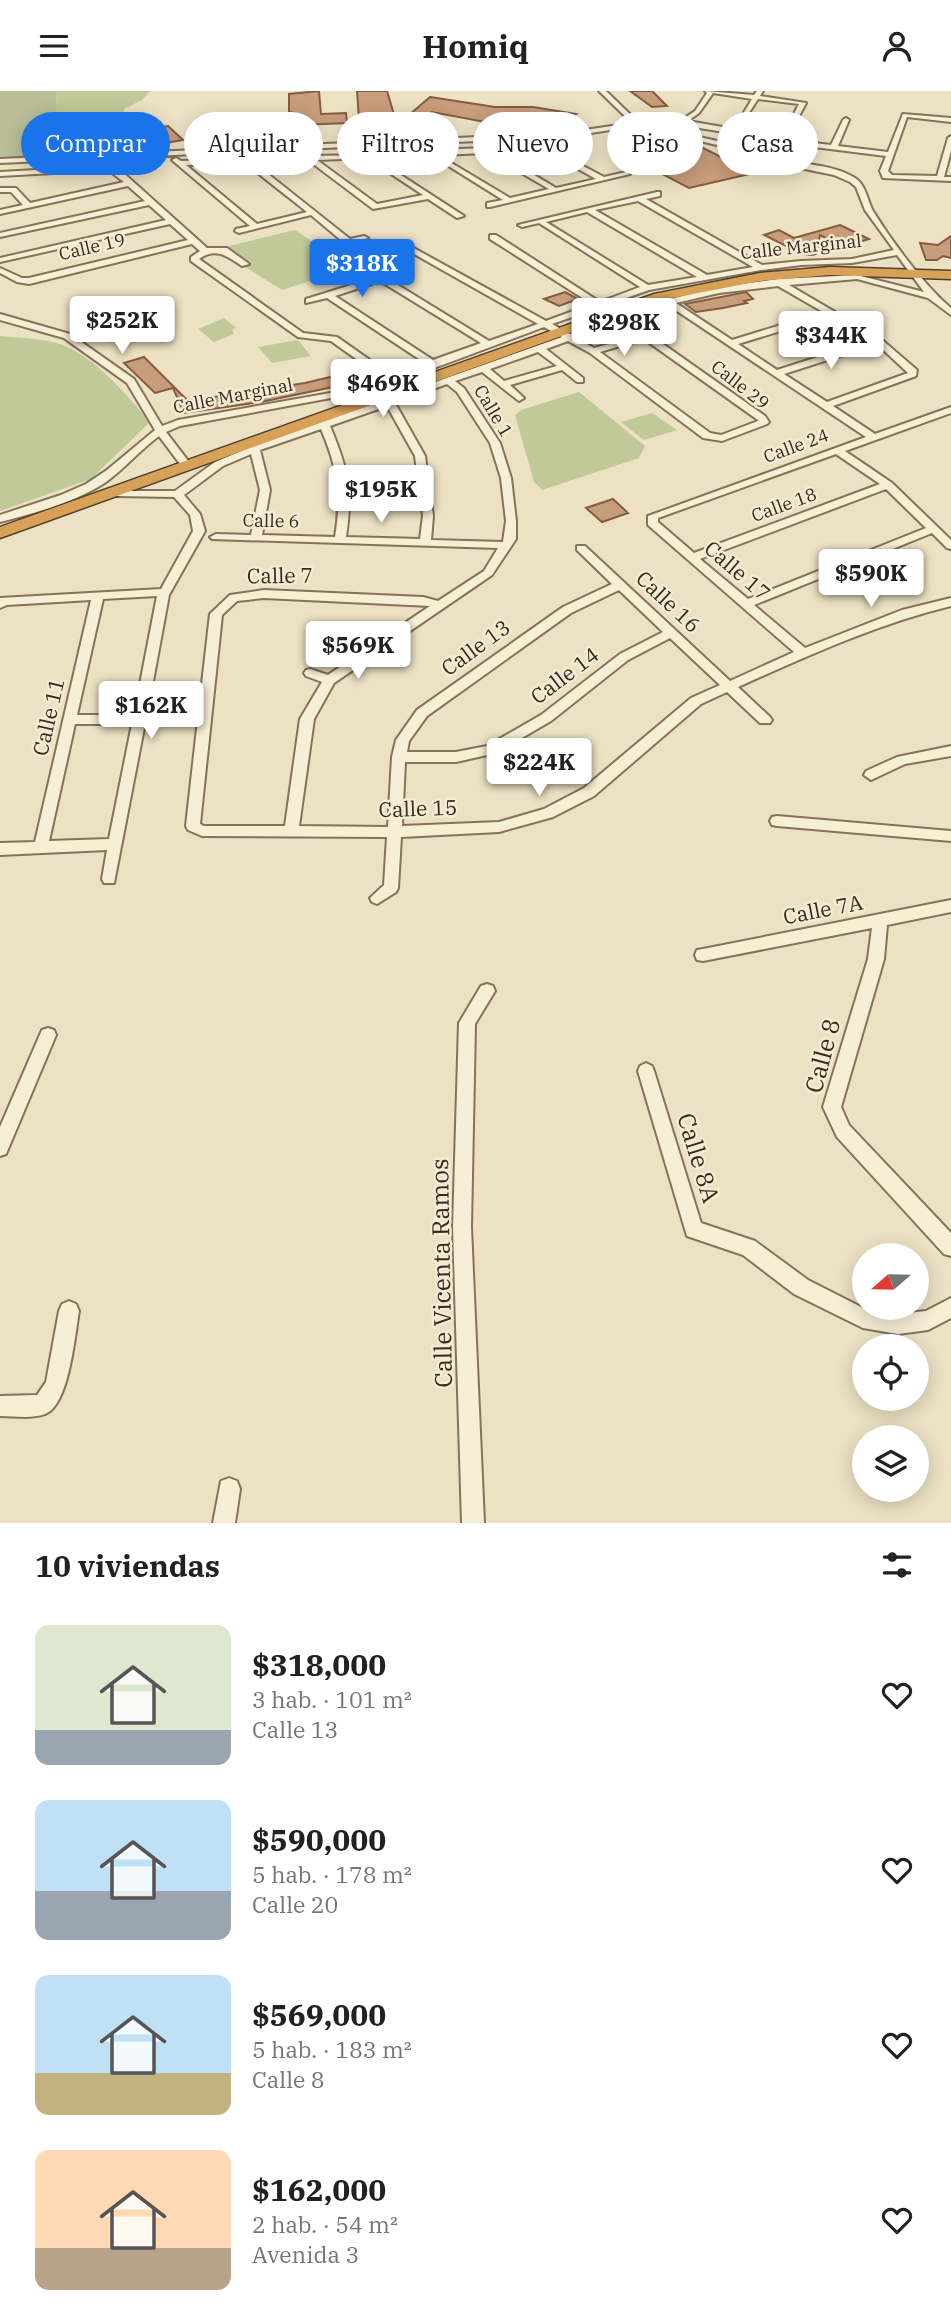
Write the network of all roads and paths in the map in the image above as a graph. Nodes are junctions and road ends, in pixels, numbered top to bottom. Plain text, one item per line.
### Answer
1 (602, 91) edge
2 (710, 91) edge
3 (758, 94) edge
4 (624, 112) edge
5 (798, 112) edge
6 (951, 120) edge
7 (848, 122) dead end
8 (951, 138) edge
9 (818, 145) edge
10 (834, 147) junction
11 (890, 154) junction
12 (170, 156) edge
13 (323, 157) edge
14 (21, 159) edge
15 (0, 161) edge
16 (179, 163) junction
17 (184, 163) edge
18 (323, 169) edge
19 (818, 169) edge
20 (459, 170) edge
21 (21, 172) edge
22 (0, 174) edge
23 (119, 175) edge
24 (265, 175) edge
25 (530, 175) edge
26 (593, 175) edge
27 (622, 175) edge
28 (940, 179) junction
29 (951, 179) edge
30 (602, 180) junction
31 (130, 183) junction
32 (0, 190) edge
33 (555, 190) junction
34 (657, 194) dead end
35 (430, 196) junction
36 (639, 198) junction
37 (508, 200) junction
38 (149, 202) junction
39 (28, 205) junction
40 (490, 205) dead end
41 (589, 210) junction
42 (0, 212) edge
43 (312, 213) junction
44 (461, 213) dead end
45 (171, 221) junction
46 (540, 221) junction
47 (522, 225) dead end
48 (256, 227) junction
49 (239, 231) dead end
50 (0, 235) edge
51 (364, 238) dead end
52 (496, 239) dead end
53 (194, 241) junction
54 (348, 241) junction
55 (329, 246) dead end
56 (410, 248) dead end
57 (205, 251) junction
58 (898, 252) junction
59 (0, 260) edge
60 (245, 264) dead end
61 (761, 268) junction
62 (406, 269) dead end
63 (0, 270) edge
64 (913, 271) junction
65 (951, 273) edge
66 (381, 278) junction
67 (704, 278) junction
68 (778, 282) junction
69 (648, 288) junction
70 (328, 295) junction
71 (931, 296) junction
72 (309, 301) dead end
73 (669, 302) junction
74 (599, 305) junction
75 (951, 312) edge
76 (831, 313) junction
77 (5, 318) edge
78 (0, 328) edge
79 (555, 330) junction
80 (666, 330) dead end
81 (646, 336) junction
82 (878, 341) junction
83 (731, 343) junction
84 (490, 345) junction
85 (538, 347) junction
86 (593, 351) junction
87 (434, 365) junction
88 (482, 367) junction
89 (564, 367) junction
90 (776, 373) junction
91 (390, 379) junction
92 (448, 380) junction
93 (579, 380) dead end
94 (503, 384) junction
95 (519, 398) dead end
96 (389, 401) junction
97 (825, 405) junction
98 (951, 409) edge
99 (324, 424) junction
100 (159, 429) junction
101 (873, 437) junction
102 (255, 449) junction
103 (837, 450) junction
104 (184, 462) junction
105 (888, 485) junction
106 (116, 493) junction
107 (177, 494) junction
108 (653, 516) joint
109 (0, 521) edge
110 (933, 529) junction
111 (0, 533) edge
112 (216, 537) dead end
113 (256, 539) junction
114 (340, 540) junction
115 (425, 543) junction
116 (504, 545) junction
117 (951, 547) edge
118 (581, 548) dead end
119 (692, 558) junction
120 (621, 584) junction
121 (165, 592) junction
122 (98, 596) junction
123 (951, 602) edge
124 (0, 604) edge
125 (746, 604) junction
126 (439, 605) junction
127 (672, 632) junction
128 (803, 653) junction
129 (310, 673) dead end
130 (330, 680) junction
131 (728, 685) junction
132 (203, 714) junction
133 (138, 719) junction
134 (71, 720) junction
135 (765, 720) dead end
136 (951, 751) edge
137 (399, 757) junction
138 (871, 775) dead end
139 (777, 821) dead end
140 (235, 832) joint
141 (291, 832) junction
142 (396, 832) junction
143 (951, 836) edge
144 (114, 844) junction
145 (41, 847) junction
146 (0, 849) edge
147 (109, 879) dead end
148 (377, 898) dead end
149 (951, 906) edge
150 (880, 920) junction
151 (703, 954) dead end
152 (487, 991) dead end
153 (48, 1035) dead end
154 (646, 1071) dead end
155 (0, 1147) edge
156 (948, 1237) edge
157 (951, 1308) edge
158 (69, 1311) dead end
159 (0, 1406) edge
160 (229, 1489) dead end
161 (224, 1523) edge
162 (473, 1523) edge

1 - 4 street
2 - 3 street
2 - 3 street
3 - 5 street
6 - 11 street
7 - 10 street
8 - 28 street
9 - 10 street
10 - 11 street
11 - 28 street
12 - 16 street
13 - 35 street
14 - 15 street
16 - 17 street
16 - 48 street
18 - 35 street
19 - 58 street
20 - 37 street
21 - 22 street
23 - 31 street
24 - 43 street
25 - 33 street
26 - 30 street
27 - 30 street
28 - 29 street
30 - 33 street
31 - 38 street
31 - 39 street
32 - 39 street
33 - 37 street
34 - 36 street
35 - 44 street
36 - 41 street
36 - 61 street
37 - 40 street
38 - 45 street
38 - 50 street
39 - 42 street
41 - 46 street
41 - 67 street
43 - 48 street
43 - 54 street
45 - 53 street
45 - 59 street
46 - 47 street
46 - 69 street
48 - 49 street
51 - 54 street
52 - 74 street
53 - 57 street
53 - 63 street, Calle 19
54 - 55 street
56 - 79 street
57 - 60 street
57 - 91 street
58 - 61 street, Calle Marginal
58 - 64 street
61 - 67 street, Calle Marginal
62 - 66 street
64 - 65 highway
64 - 71 street
64 - 79 highway
66 - 70 street
66 - 84 street
67 - 69 street, Calle Marginal
68 - 71 street, Calle Marginal
68 - 73 street, Calle Marginal
68 - 76 street
69 - 74 street, Calle Marginal
70 - 72 street
70 - 87 street
71 - 75 street
73 - 79 street, Calle Marginal
73 - 83 street
74 - 79 street, Calle Marginal
76 - 82 street
76 - 83 street
77 - 78 street
77 - 100 street
79 - 84 street, Calle Marginal
79 - 85 street, Calle Marginal
79 - 86 street, Calle 29
79 - 104 highway
80 - 81 street
81 - 86 street
81 - 86 street, Calle 29
82 - 90 street
82 - 97 street
83 - 90 street
84 - 87 street, Calle Marginal
85 - 88 street, Calle Marginal
85 - 89 street
87 - 91 street, Calle Marginal
88 - 92 street, Calle Marginal
88 - 94 street
89 - 93 street
89 - 94 street
90 - 97 street
91 - 100 street, Calle Marginal
92 - 96 street, Calle Marginal
92 - 116 street, Calle 1
94 - 95 street
96 - 99 street, Calle Marginal
96 - 115 street
97 - 101 street
98 - 101 street, Calle 24
99 - 102 street, Calle Marginal
99 - 114 street
100 - 104 street
100 - 109 street, Calle Marginal
101 - 103 street, Calle 24
102 - 107 street, Calle Marginal
102 - 113 street
103 - 105 street
103 - 108 street, Calle 24
104 - 106 highway
104 - 109 highway
105 - 110 street
105 - 119 street, Calle 18
106 - 107 street
106 - 111 highway
107 - 121 street
108 - 119 street, Calle 17
110 - 117 street
110 - 125 street
112 - 113 street, Calle 6
113 - 114 street, Calle 6
114 - 115 street, Calle 6
115 - 116 street, Calle 6
116 - 126 street
118 - 120 street, Calle 16
119 - 125 street, Calle 17
120 - 127 street, Calle 16
120 - 137 street, Calle 13
121 - 122 street
121 - 133 street
122 - 124 street
122 - 134 street, Calle 11
123 - 128 street, Calle 15
125 - 128 street, Calle 17
126 - 130 street
126 - 132 street, Calle 7
127 - 131 street, Calle 16
127 - 137 street, Calle 14
128 - 131 street, Calle 15
129 - 130 street
130 - 141 street
131 - 135 street, Calle 16
131 - 142 street, Calle 15
132 - 133 street
132 - 140 street, Calle 7
133 - 134 street
133 - 144 street
134 - 145 street, Calle 11
136 - 138 street
137 - 142 street, Calle 13
139 - 143 street
140 - 141 street, Calle 15
141 - 142 street, Calle 15
142 - 148 street, Calle 13
144 - 145 street
144 - 147 street
145 - 146 street
149 - 150 street, Calle 7A
150 - 151 street, Calle 7A
150 - 156 street, Calle 8
152 - 162 street, Calle Vicenta Ramos
153 - 155 street
154 - 157 street, Calle 8A
158 - 159 street
160 - 161 street

